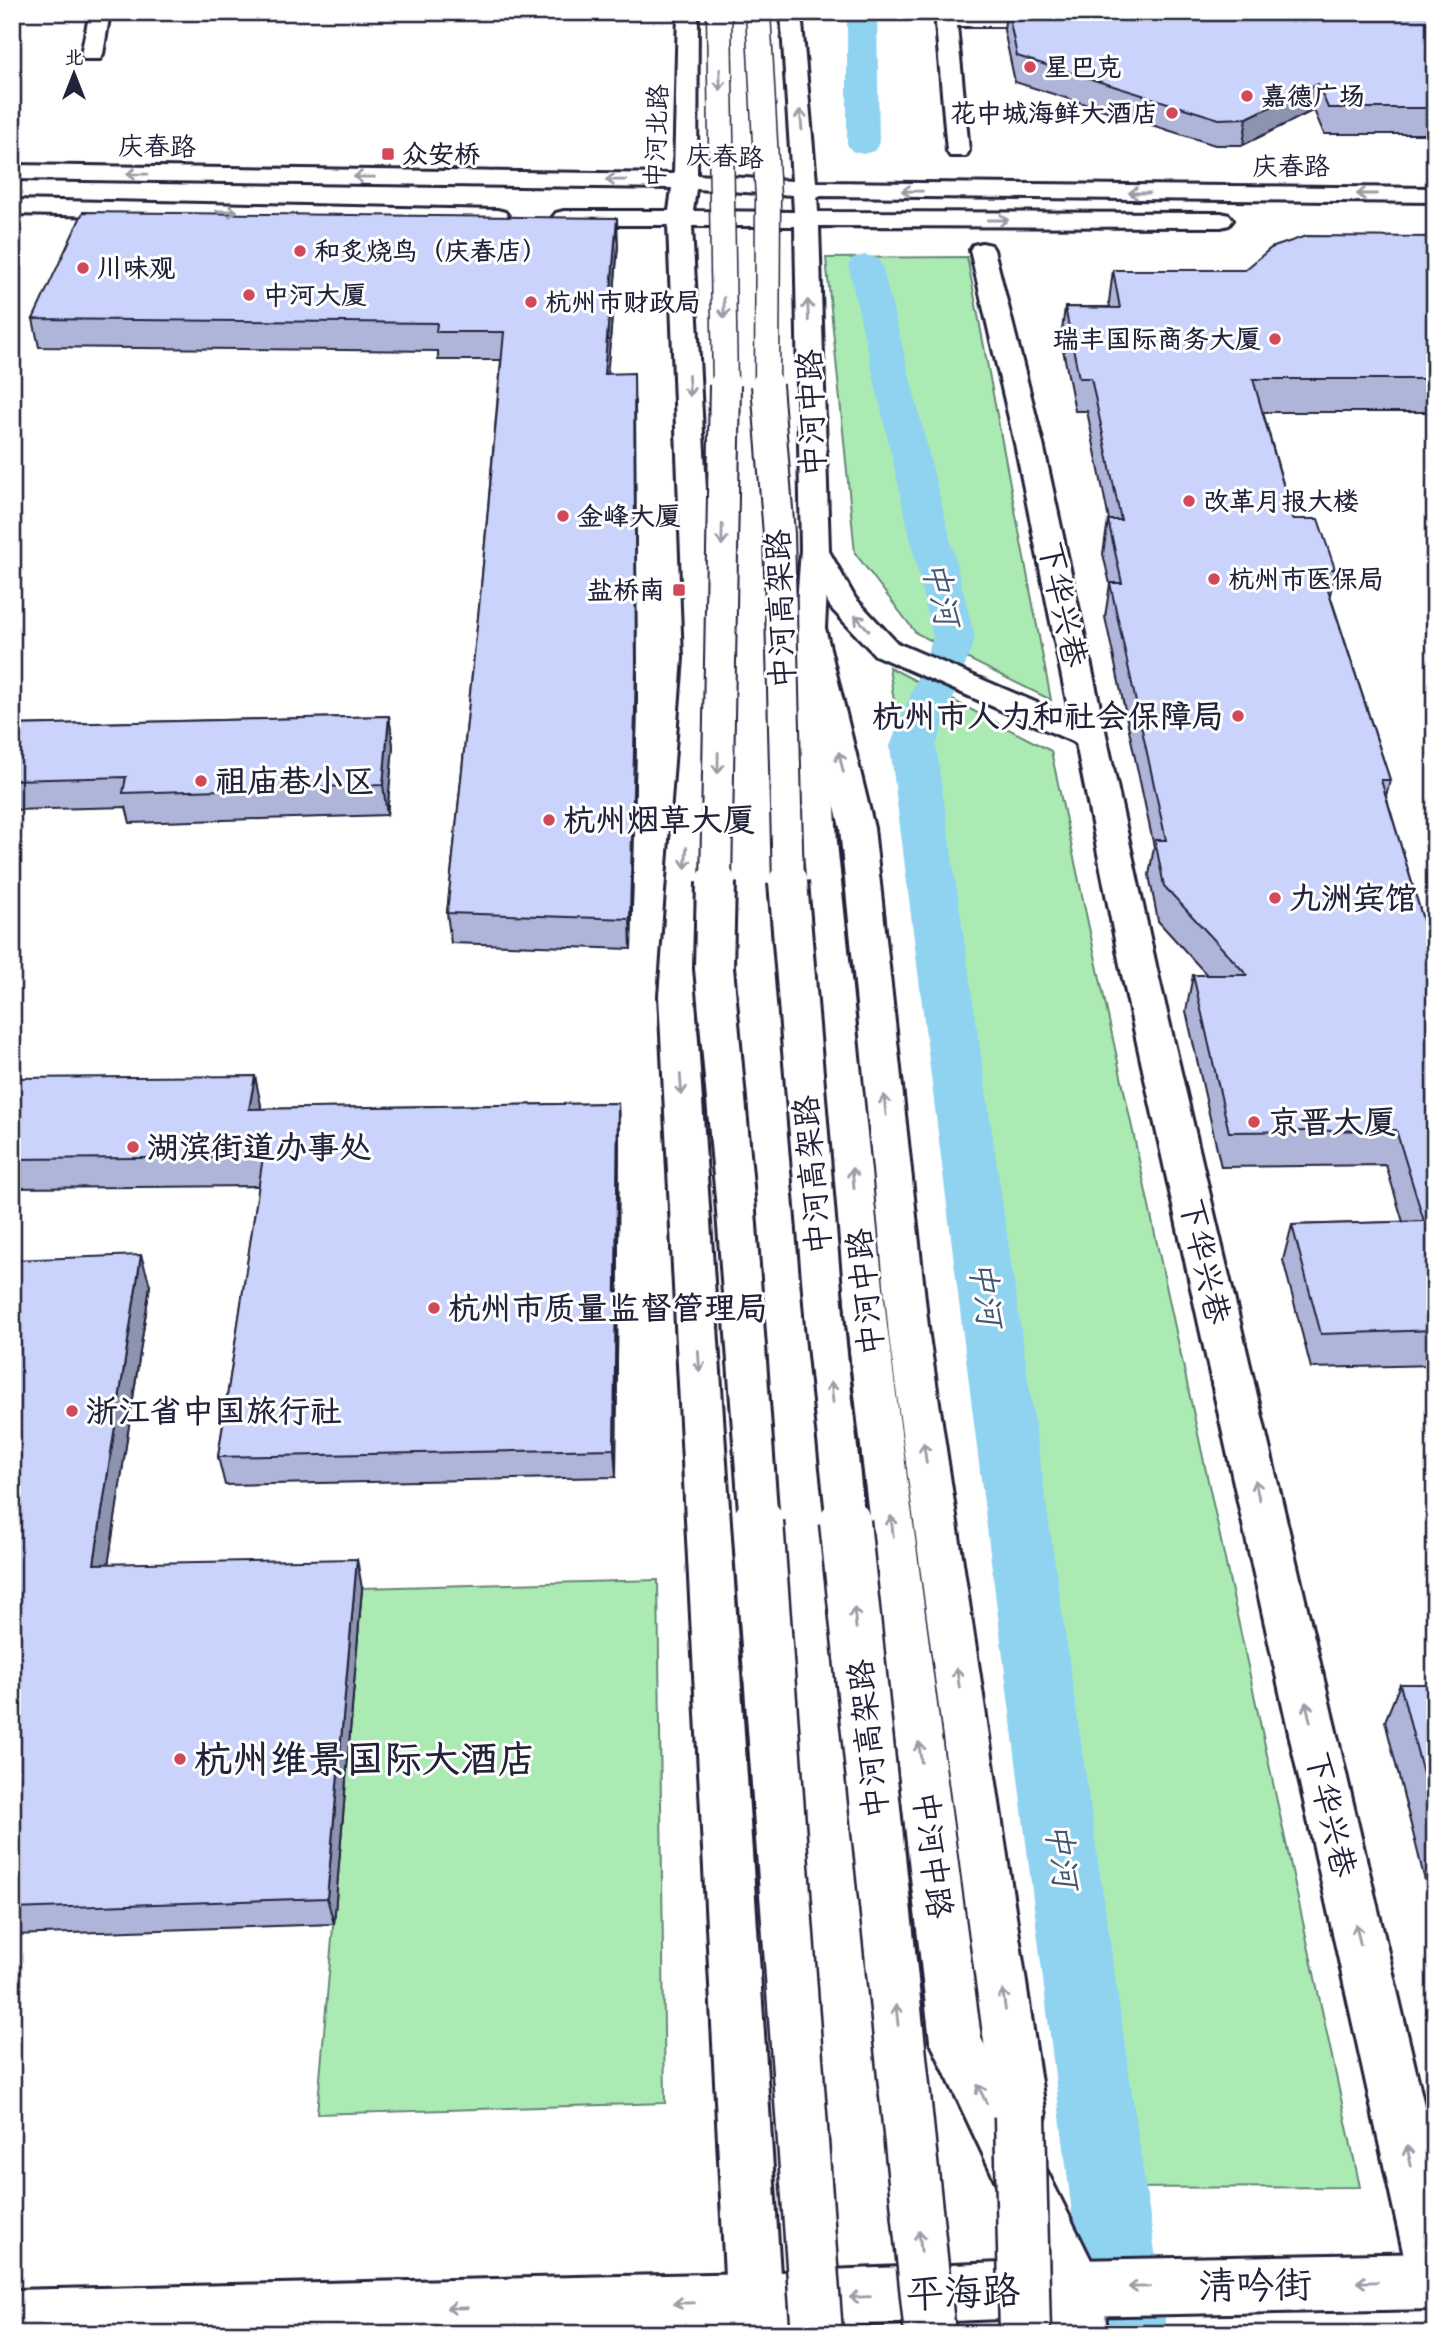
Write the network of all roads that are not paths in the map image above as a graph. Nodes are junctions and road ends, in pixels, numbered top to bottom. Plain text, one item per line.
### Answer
1 (100, 12) edge
2 (688, 12) edge
3 (719, 12) edge
4 (758, 12) edge
5 (791, 12) edge
6 (945, 16) edge
7 (1085, 20) edge
8 (92, 54) dead end
9 (958, 151) dead end
10 (12, 172) edge
11 (685, 181) junction
12 (805, 188) junction
13 (1435, 195) edge
14 (12, 207) edge
15 (516, 217) edge
16 (544, 218) edge
17 (1241, 219) dead end
18 (680, 220) junction
19 (807, 220) junction
20 (982, 250) dead end
21 (815, 550) junction
22 (810, 628) junction
23 (1091, 738) junction
24 (1435, 2270) edge
25 (1435, 2281) edge
26 (1077, 2311) edge
27 (754, 2317) edge
28 (12, 2318) edge
29 (817, 2334) edge
30 (930, 2334) edge
31 (1025, 2334) edge

1 - 8 main road
2 - 11 main road, 中河北路
3 -> 29 main road, 中河高架路, bridge
30 -> 4 main road, 中河高架路, bridge
12 -> 5 main road
6 - 7 main road
6 - 9 main road
11 -> 10 main road, 庆春路
11 - 12 main road, 庆春路
11 - 18 main road, 中河北路
13 -> 12 main road, 庆春路
12 - 19 main road
14 -> 15 main road
16 - 18 main road, 庆春路
19 -> 17 main road, 庆春路
18 - 19 main road, 庆春路
18 -> 27 main road
21 -> 19 main road, 中河中路
20 - 23 main road, 下华兴巷
21 - 22 main road, 中河中路
23 -> 21 main road
26 -> 22 main road, 中河中路
31 -> 22 main road, bridge
24 -> 23 main road, 下华兴巷
25 -> 26 main road, 清吟街
26 -> 27 main road, 平海路
27 -> 28 main road, 平海路

